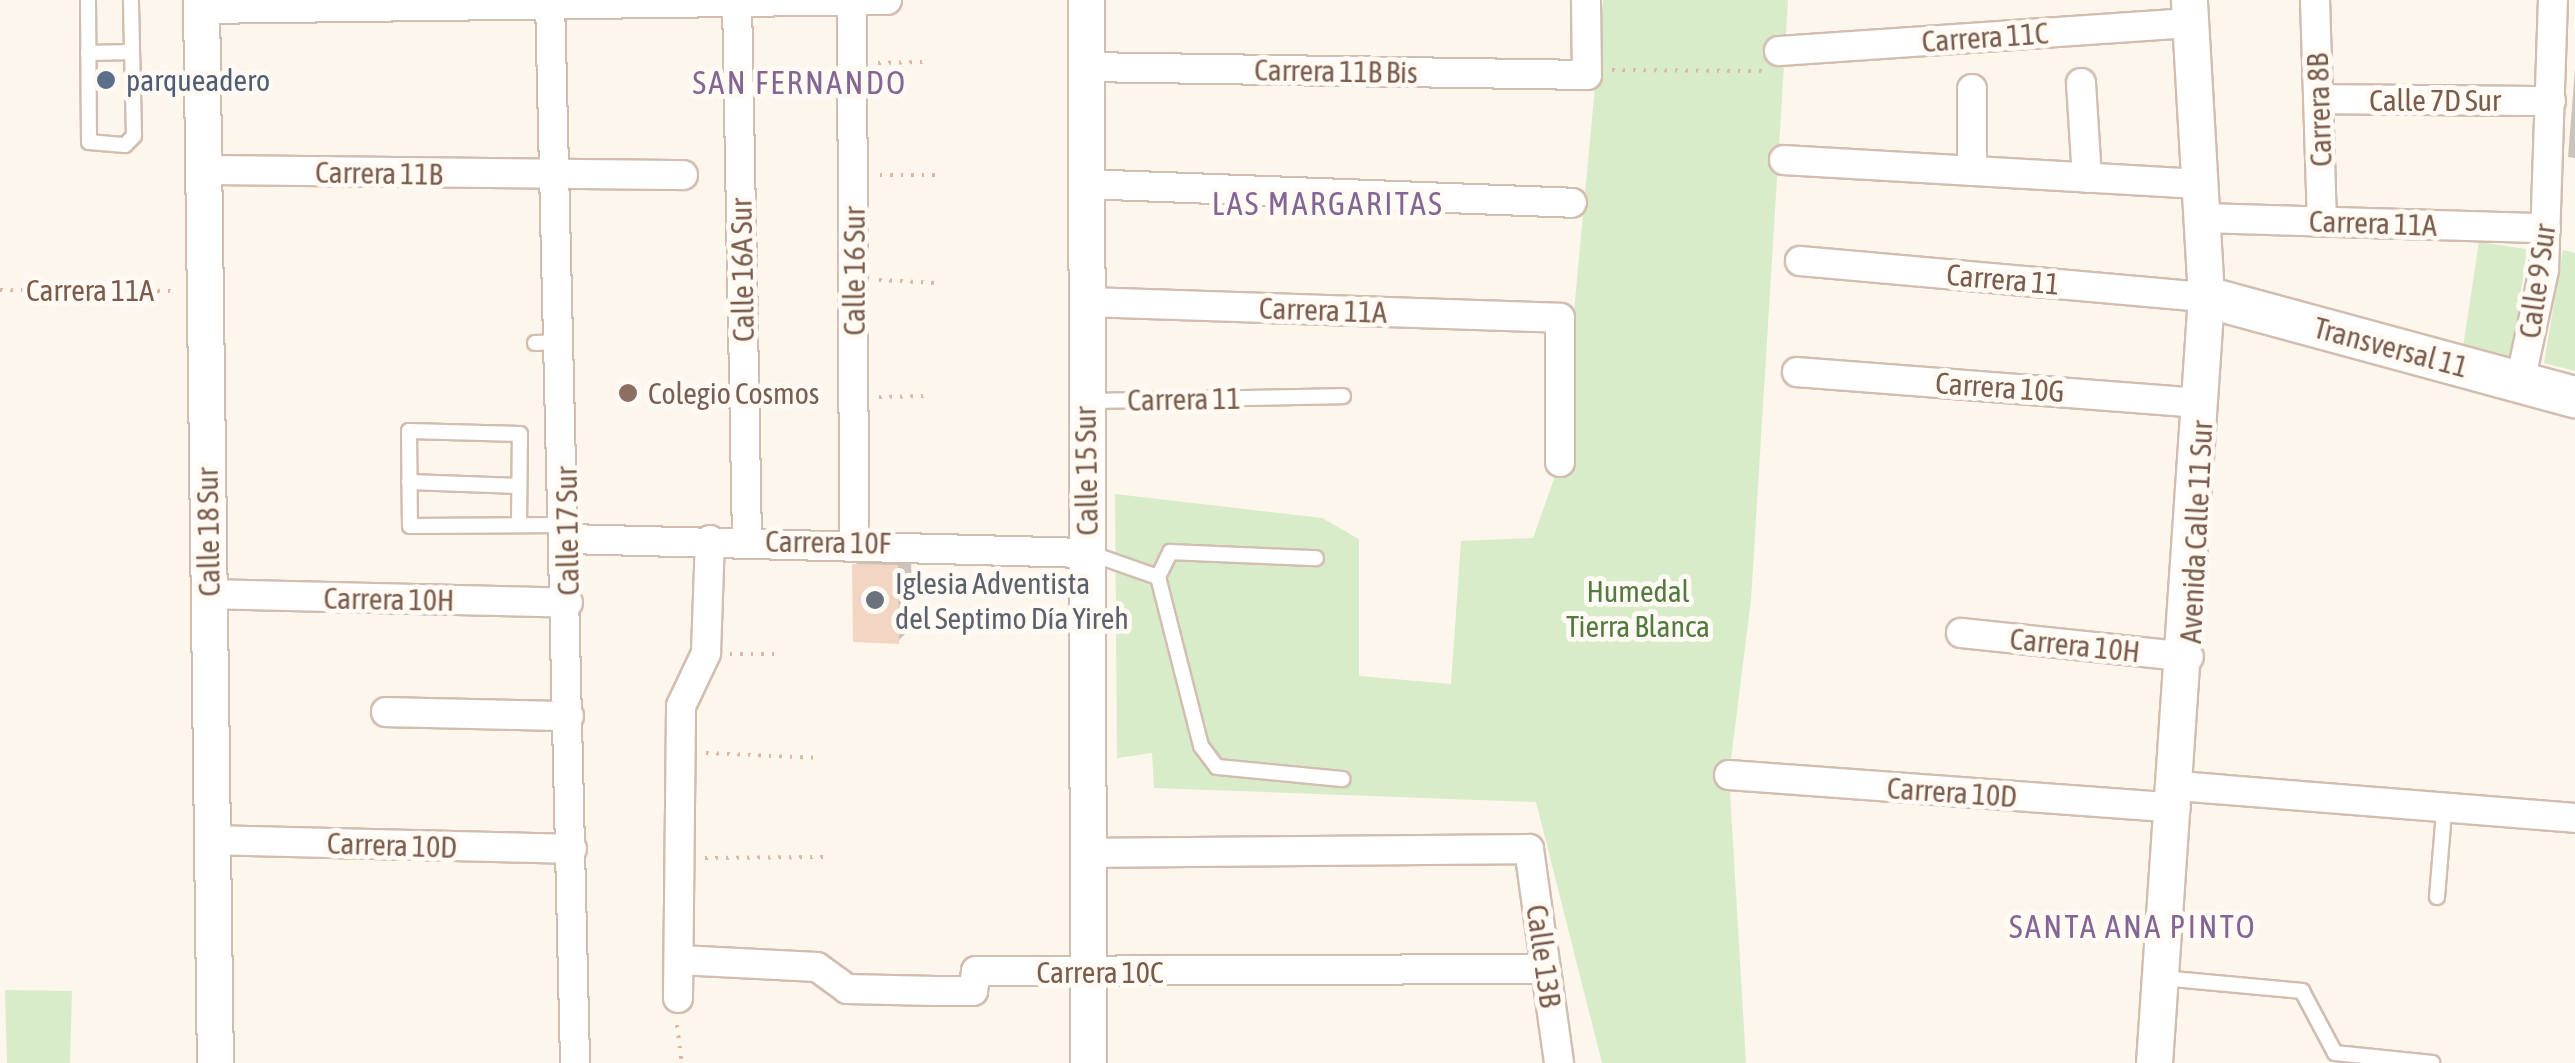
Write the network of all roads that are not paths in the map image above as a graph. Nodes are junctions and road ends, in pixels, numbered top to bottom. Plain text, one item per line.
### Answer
1 (88, 0) edge
2 (131, 0) edge
3 (887, 0) edge
4 (1086, 0) edge
5 (1586, 0) edge
6 (2314, 0) edge
7 (2552, 0) edge
8 (853, 2) edge
9 (201, 4) edge
10 (550, 4) edge
11 (737, 4) edge
12 (2190, 12) edge
13 (132, 52) junction
14 (88, 53) junction
15 (1773, 61) road end
16 (1085, 66) junction
17 (2081, 83) dead end
18 (1972, 89) dead end
19 (2318, 100) junction
20 (2551, 101) junction
21 (1784, 160) dead end
22 (203, 170) junction
23 (1972, 171) junction
24 (555, 175) junction
25 (683, 175) dead end
26 (2086, 178) junction
27 (1084, 184) junction
28 (2199, 201) junction
29 (1572, 203) dead end
30 (2322, 221) junction
31 (2546, 228) junction
32 (1800, 260) dead end
33 (2206, 298) junction
34 (1086, 302) junction
35 (564, 342) junction
36 (535, 343) dead end
37 (1797, 372) dead end
38 (2520, 382) junction
39 (1343, 396) dead end
40 (2575, 398) edge
41 (1084, 401) junction
42 (2202, 403) junction
43 (1560, 462) dead end
44 (410, 482) junction
45 (519, 486) junction
46 (519, 525) junction
47 (567, 532) junction
48 (710, 540) junction
49 (746, 540) junction
50 (854, 541) junction
51 (1087, 553) junction
52 (1316, 558) dead end
53 (1158, 577) junction
54 (209, 594) junction
55 (568, 603) junction
56 (1962, 632) dead end
57 (2189, 658) junction
58 (386, 712) dead end
59 (569, 716) junction
60 (1728, 775) dead end
61 (1342, 779) dead end
62 (2177, 797) junction
63 (2444, 812) junction
64 (2575, 818) edge
65 (212, 840) junction
66 (572, 850) junction
67 (1088, 853) junction
68 (2436, 897) dead end
69 (679, 960) junction
70 (1546, 969) junction
71 (1086, 973) junction
72 (2162, 978) junction
73 (678, 998) road end
74 (216, 1063) edge
75 (575, 1063) edge
76 (1088, 1063) edge
77 (1560, 1063) edge
78 (2154, 1063) edge
79 (2432, 1063) edge

1 - 14 lane
2 - 13 lane
3 - 8 street
4 - 16 street, Calle 15 Sur
5 - 16 street, Carrera 11B Bis
6 - 19 street, Carrera 8B
7 - 20 street, Calle 9 Sur
8 - 11 street
8 - 50 street, Calle 16 Sur
9 - 10 street
9 - 22 street, Calle 18 Sur
10 - 11 street
10 - 24 street, Calle 17 Sur
11 - 49 street, Calle 16A Sur
12 - 15 street, Carrera 11C
12 - 28 street, Avenida Calle 11 Sur
13 - 14 lane
13 - 14 lane
16 - 27 street, Calle 15 Sur
17 - 26 street
18 - 23 street
19 - 20 street, Calle 7D Sur
19 - 30 street, Carrera 8B
20 - 31 street, Calle 9 Sur
21 - 23 street, Carrera 11A
22 - 24 street, Carrera 11B
22 - 54 street, Calle 18 Sur
23 - 26 street, Carrera 11A
24 - 25 street, Carrera 11B
24 - 35 street, Calle 17 Sur
26 - 28 street, Carrera 11A
27 - 29 street
27 - 34 street, Calle 15 Sur
28 - 30 street, Carrera 11A
28 - 33 street, Avenida Calle 11 Sur
30 - 31 street, Carrera 11A
31 - 38 street, Calle 9 Sur
32 - 33 street, Carrera 11
33 - 38 main road, Transversal 11
33 - 42 street, Avenida Calle 11 Sur
34 - 41 street, Calle 15 Sur
34 - 43 street, Carrera 11A
35 - 36 lane
35 - 47 street, Calle 17 Sur
37 - 42 street, Carrera 10G
38 - 40 main road, Transversal 11
39 - 41 lane, Carrera 11
41 - 51 street, Calle 15 Sur
42 - 57 street, Avenida Calle 11 Sur
44 - 45 lane
44 - 45 lane
44 - 46 lane
45 - 46 lane
46 - 47 lane
47 - 48 street, Carrera 10F
47 - 55 street, Calle 17 Sur
48 - 49 street, Carrera 10F
48 - 69 street
49 - 50 street, Carrera 10F
50 - 51 street, Carrera 10F
51 - 53 lane
51 - 67 street, Calle 15 Sur
52 - 53 lane
53 - 61 lane
54 - 55 street, Carrera 10H
54 - 65 street, Calle 18 Sur
55 - 59 street, Calle 17 Sur
56 - 57 street, Carrera 10H
57 - 62 street, Avenida Calle 11 Sur
58 - 59 street
59 - 66 street, Calle 17 Sur
60 - 62 street, Carrera 10D
62 - 63 street, Carrera 10D
62 - 72 street, Avenida Calle 11 Sur
63 - 64 street, Carrera 10D
63 - 68 lane
65 - 66 street, Carrera 10D
65 - 74 street, Calle 18 Sur
66 - 75 street, Calle 17 Sur
67 - 70 street, Calle 13B
67 - 71 street, Calle 15 Sur
69 - 71 street, Carrera 10C
69 - 73 street
70 - 71 street, Carrera 10C
70 - 77 street, Calle 13B
71 - 76 street, Calle 15 Sur
72 - 78 street, Avenida Calle 11 Sur
72 - 79 lane

